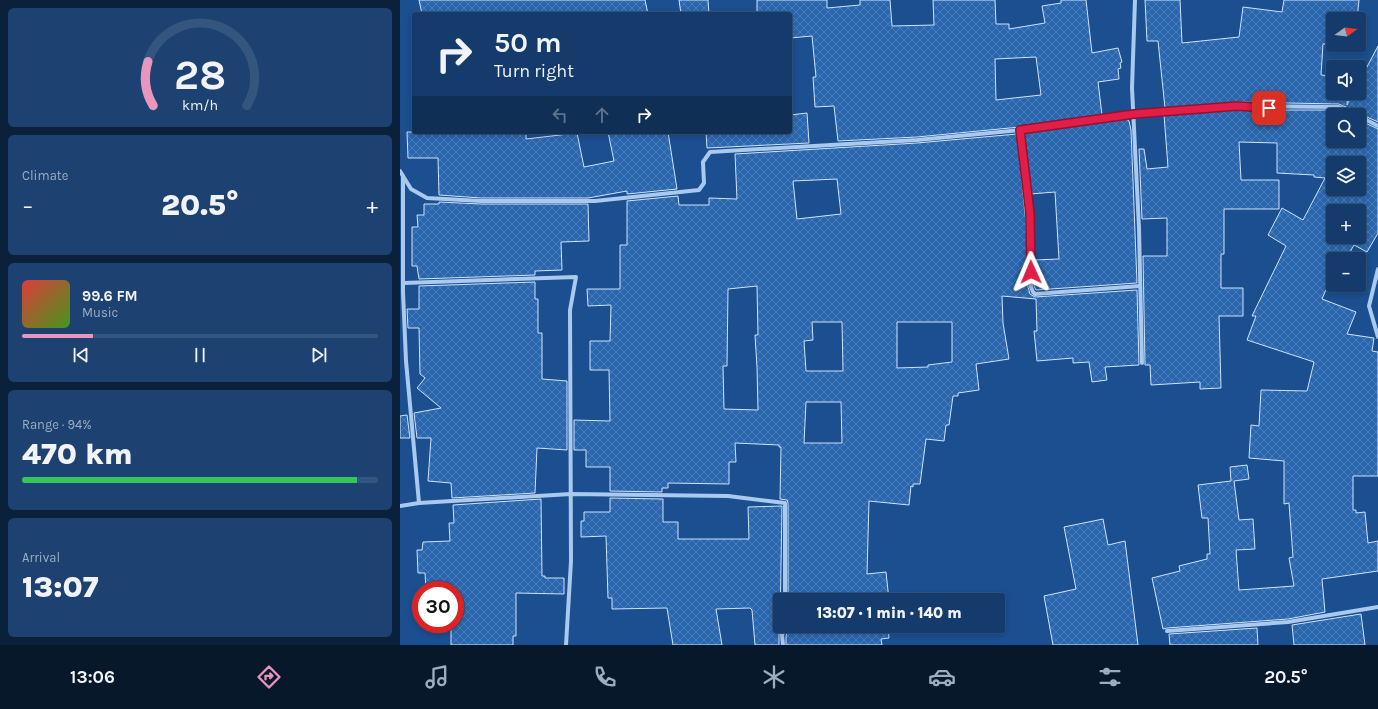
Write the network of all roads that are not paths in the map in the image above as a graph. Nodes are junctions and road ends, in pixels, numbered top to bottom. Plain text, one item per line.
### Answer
1 (1135, 0) edge
2 (1339, 108) edge
3 (1134, 114) junction
4 (1366, 120) edge
5 (1378, 126) edge
6 (1020, 130) junction
7 (400, 171) edge
8 (403, 176) junction
9 (1378, 269) edge
10 (404, 283) junction
11 (1140, 286) junction
12 (402, 292) edge
13 (1378, 337) edge
14 (1142, 363) dead end
15 (571, 494) junction
16 (419, 503) junction
17 (400, 506) edge
18 (786, 593) edge
19 (1378, 607) edge
20 (1167, 631) dead end
21 (783, 633) edge
22 (566, 645) edge
23 (783, 645) edge

1 - 3 street
2 - 3 street
3 - 6 street
3 - 11 street
4 - 5 street
6 - 8 street
6 - 11 street
7 - 8 street
8 - 10 street
9 - 13 street
10 - 12 street
10 - 15 street
11 - 14 street
12 - 16 street
15 - 16 street
15 - 18 street
15 - 22 street
16 - 17 street
19 - 20 street
21 - 23 street

